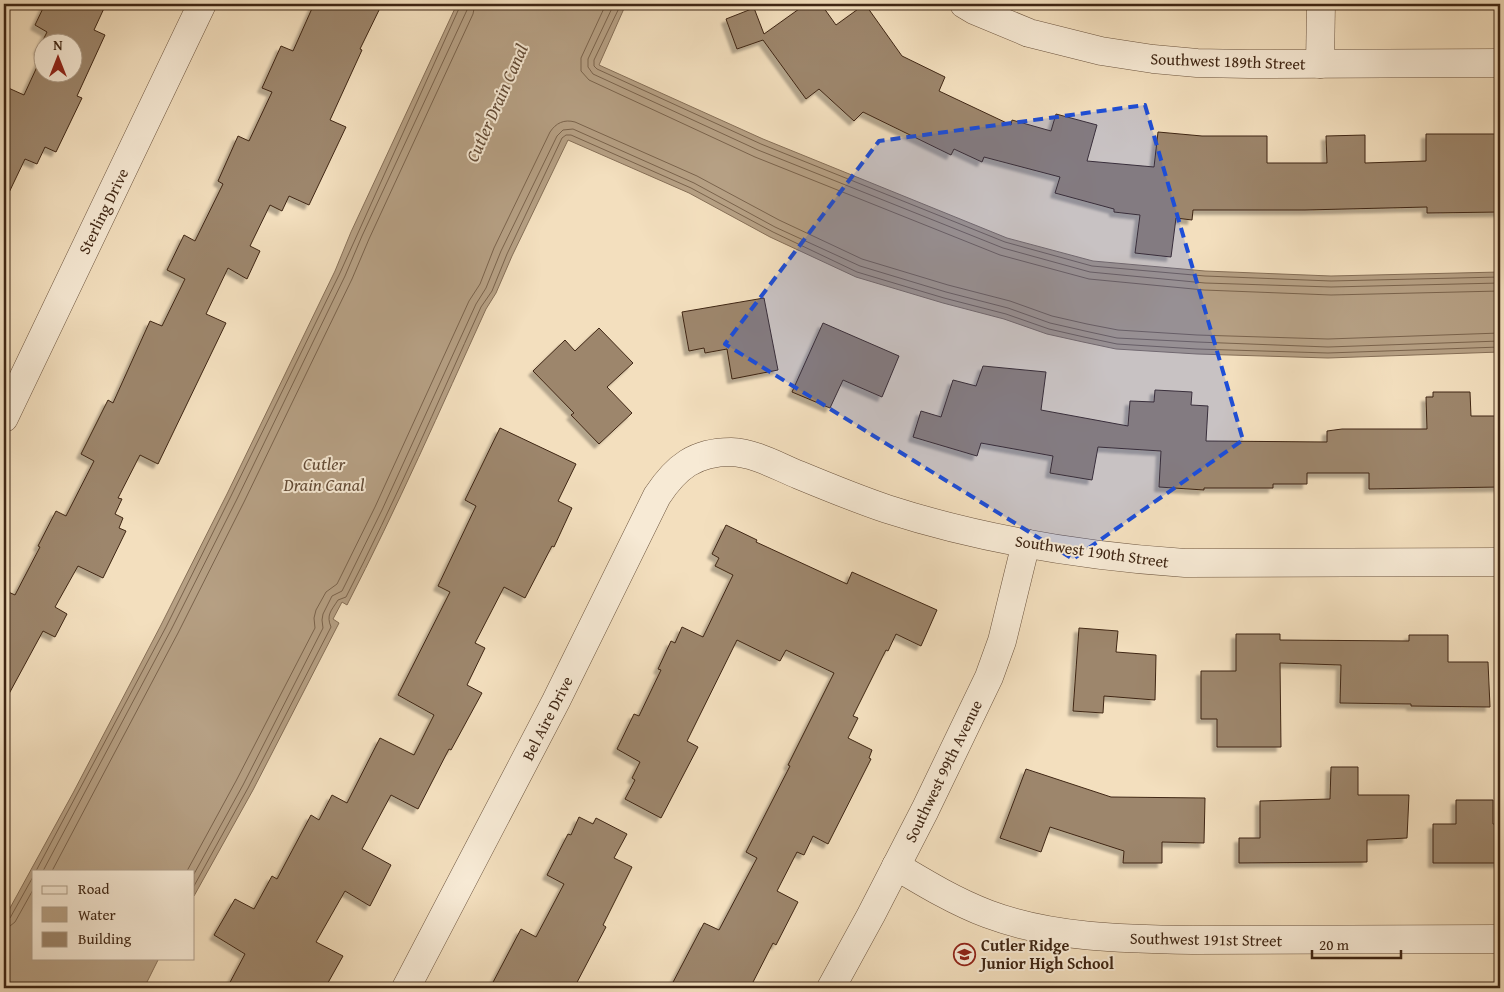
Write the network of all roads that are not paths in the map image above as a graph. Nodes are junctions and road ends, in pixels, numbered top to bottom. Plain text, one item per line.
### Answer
1 (202, 4) edge
2 (964, 4) edge
3 (1321, 4) edge
4 (1500, 63) edge
5 (1320, 64) junction
6 (4, 418) edge
7 (698, 457) joint
8 (1026, 543) junction
9 (1500, 562) edge
10 (896, 866) junction
11 (1500, 939) edge
12 (406, 988) edge
13 (831, 988) edge

1 - 6 street, Sterling Drive
2 - 5 street, Southwest 189th Street
3 - 5 street
4 - 5 street, Southwest 189th Street
7 - 8 street, Southwest 190th Street
7 - 12 street, Bel Aire Drive
8 - 9 street, Southwest 190th Street
8 - 10 street, Southwest 99th Avenue
10 - 11 street, Southwest 191st Street
10 - 13 street, Southwest 99th Avenue

